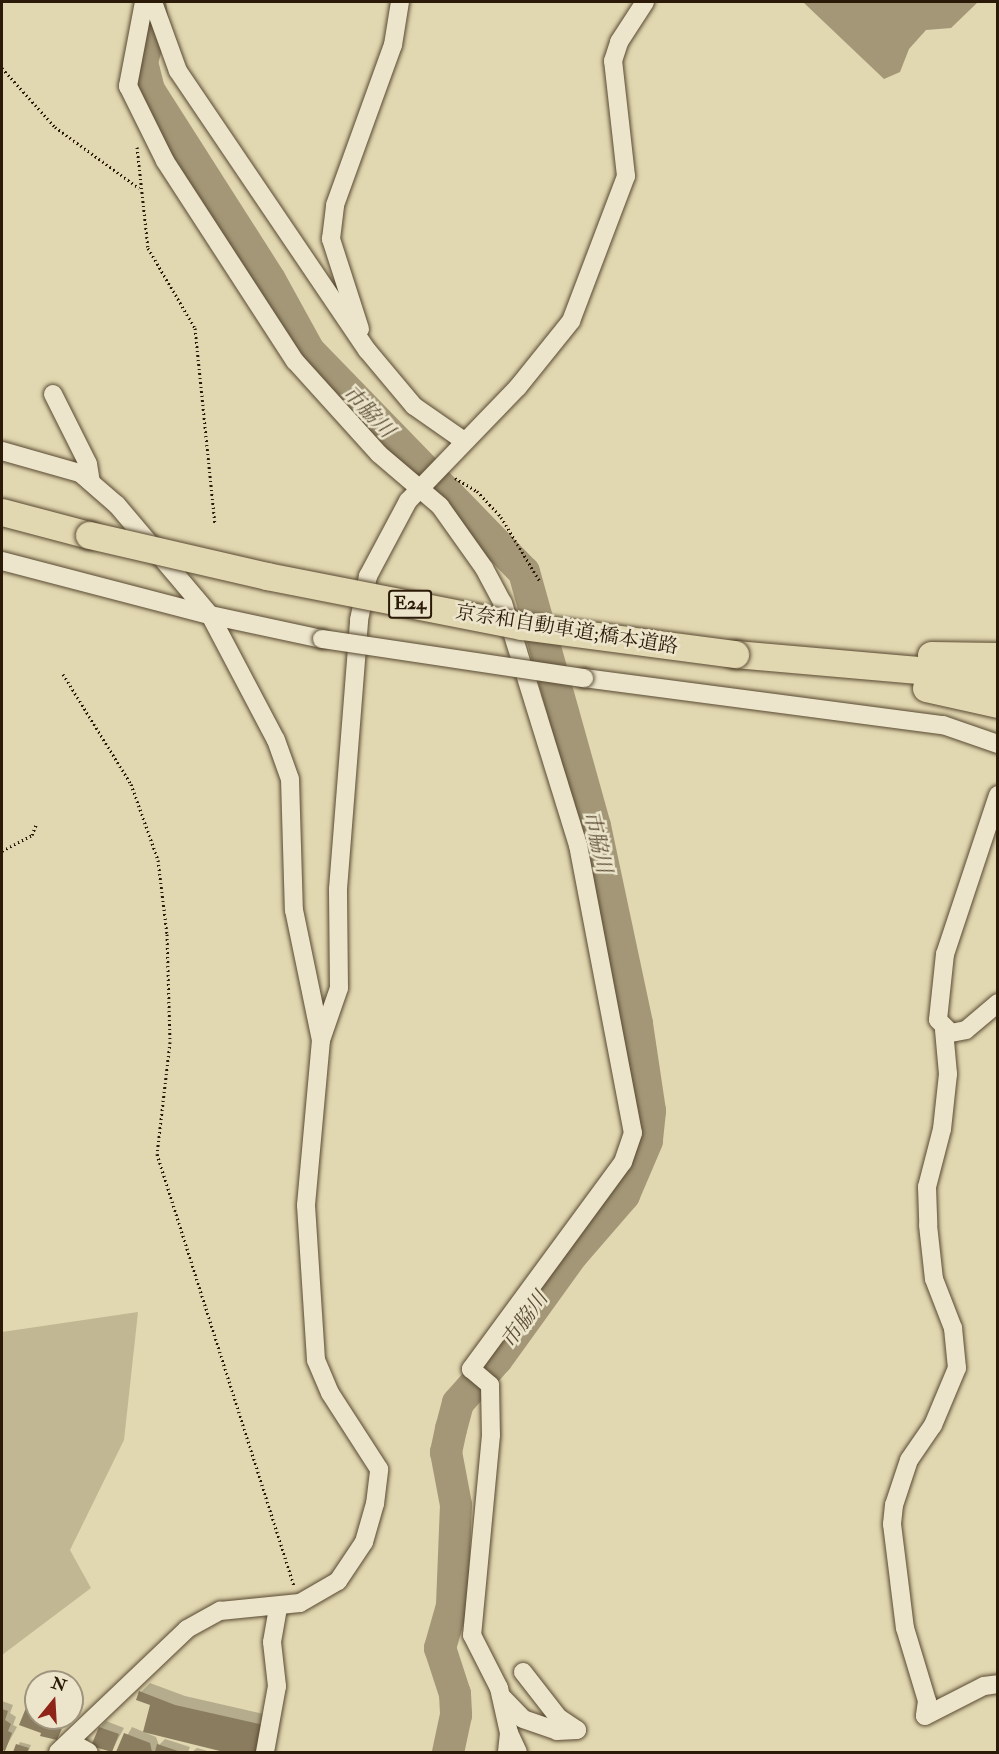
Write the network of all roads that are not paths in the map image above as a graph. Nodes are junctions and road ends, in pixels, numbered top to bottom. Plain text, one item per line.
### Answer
1 (144, 2) edge
2 (153, 2) edge
3 (399, 2) edge
4 (645, 2) edge
5 (367, 350) junction
6 (52, 394) dead end
7 (464, 441) junction
8 (2, 451) edge
9 (91, 482) junction
10 (421, 488) junction
11 (2, 512) edge
12 (2, 561) edge
13 (210, 615) junction
14 (998, 656) edge
15 (785, 659) junction
16 (862, 667) junction
17 (998, 677) edge
18 (998, 704) edge
19 (998, 744) edge
20 (998, 795) edge
21 (998, 1003) edge
22 (944, 1030) junction
23 (321, 1040) junction
24 (278, 1607) junction
25 (523, 1672) dead end
26 (998, 1684) edge
27 (501, 1696) junction
28 (509, 1733) junction
29 (64, 1747) edge
30 (89, 1752) edge
31 (265, 1752) edge
32 (507, 1752) edge
33 (518, 1752) edge

1 - 10 street
2 - 5 street
3 - 5 street
4 - 7 street
5 - 7 street
6 - 9 street
7 - 10 street
8 - 9 street
9 - 13 street
10 - 23 street
10 - 27 street
11 - 15 highway, 京奈和自動車道;橋本道路 / E24, bridge
12 - 13 street
13 - 19 street, bridge
13 - 23 street
14 - 15 highway
15 - 16 highway, 京奈和自動車道;橋本道路 / E24
16 - 17 highway, 京奈和自動車道;橋本道路 / E24
16 - 18 highway
20 - 22 street
21 - 22 street
22 - 26 street
23 - 24 street
24 - 29 street
24 - 31 street
25 - 27 street
27 - 28 street
28 - 32 street
28 - 33 street
29 - 30 street

